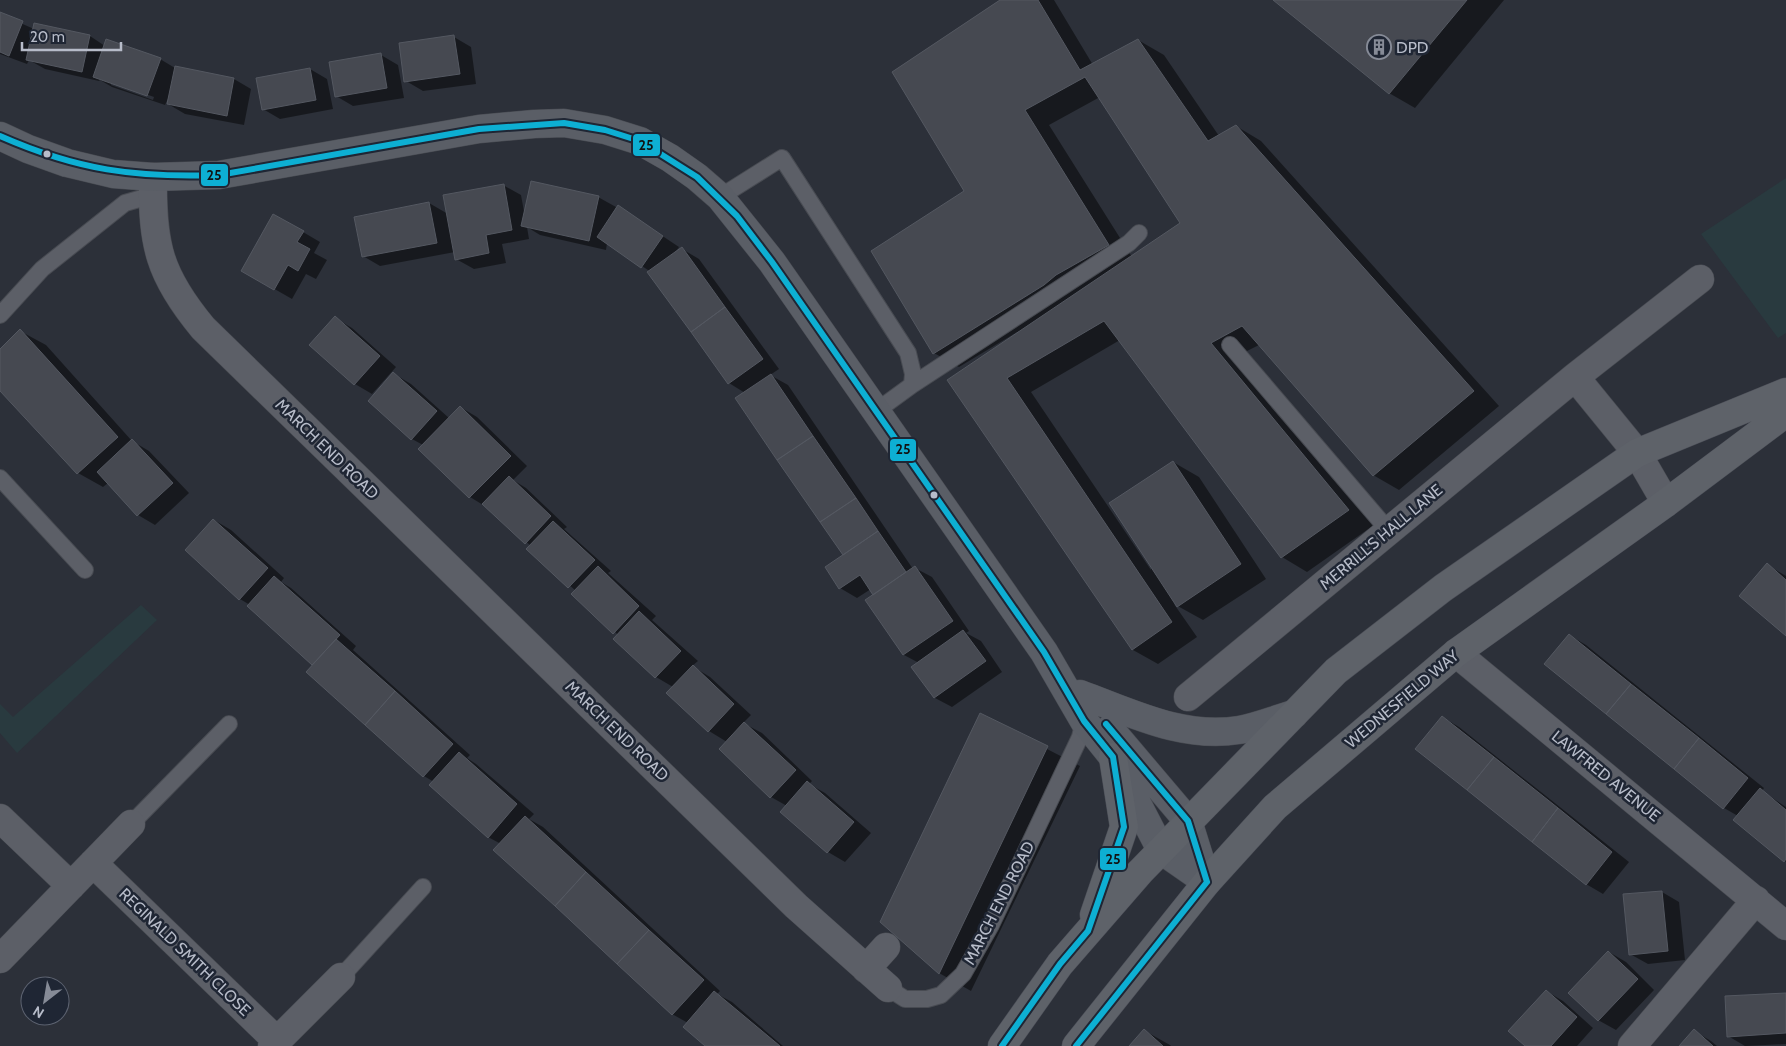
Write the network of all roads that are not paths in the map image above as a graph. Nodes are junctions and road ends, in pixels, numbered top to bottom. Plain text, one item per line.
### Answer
1 (0, 136) edge
2 (153, 186) junction
3 (720, 197) junction
4 (1139, 233) dead end
5 (1700, 279) dead end
6 (0, 314) edge
7 (1230, 345) dead end
8 (1575, 377) junction
9 (912, 385) junction
10 (1786, 392) edge
11 (875, 412) junction
12 (1786, 413) edge
13 (1637, 453) junction
14 (0, 478) edge
15 (1666, 503) junction
16 (1389, 531) junction
17 (85, 570) dead end
18 (1044, 652) junction
19 (1456, 653) junction
20 (1080, 694) junction
21 (1188, 698) dead end
22 (1294, 714) junction
23 (1084, 721) junction
24 (229, 724) dead end
25 (1113, 757) junction
26 (0, 818) edge
27 (1188, 821) junction
28 (131, 824) joint
29 (1161, 850) junction
30 (94, 863) junction
31 (1207, 882) junction
32 (71, 886) junction
33 (423, 887) dead end
34 (1756, 900) junction
35 (1786, 926) edge
36 (1088, 931) junction
37 (886, 947) dead end
38 (0, 959) edge
39 (866, 969) junction
40 (342, 977) joint
41 (888, 988) joint
42 (275, 1043) edge
43 (1002, 1046) edge
44 (1076, 1046) edge
45 (1632, 1046) edge

1 - 2 main road
2 - 3 main road
2 - 6 lane
2 - 39 street, MARCH END ROAD
3 - 9 lane
3 - 11 main road
4 - 9 lane
5 - 8 street, MERRILL'S HALL LANE
7 - 16 lane
8 - 13 street
8 - 16 street, MERRILL'S HALL LANE
9 - 11 lane
10 - 13 main road
11 - 18 main road
12 - 15 main road, WEDNESFIELD WAY
13 - 15 street
13 - 22 main road
14 - 17 lane
15 - 19 main road, WEDNESFIELD WAY
16 - 21 street, MERRILL'S HALL LANE
18 - 20 main road
18 - 23 main road
19 - 31 main road, WEDNESFIELD WAY
19 - 34 street, LAWFRED AVENUE
20 - 22 main road
20 - 27 main road
22 - 27 main road
23 - 25 main road
23 - 41 lane, MARCH END ROAD
24 - 28 lane
25 - 29 main road
25 - 36 main road
26 - 32 street
27 - 29 main road
27 - 31 main road
28 - 30 street
29 - 31 main road
29 - 36 main road
30 - 32 street
30 - 42 street, REGINALD SMITH CLOSE
31 - 44 main road, WEDNESFIELD WAY
32 - 38 street
33 - 40 lane
34 - 35 street, LAWFRED AVENUE
34 - 45 street
36 - 43 main road
37 - 39 street
39 - 41 street, MARCH END ROAD
40 - 42 street, REGINALD SMITH CLOSE

